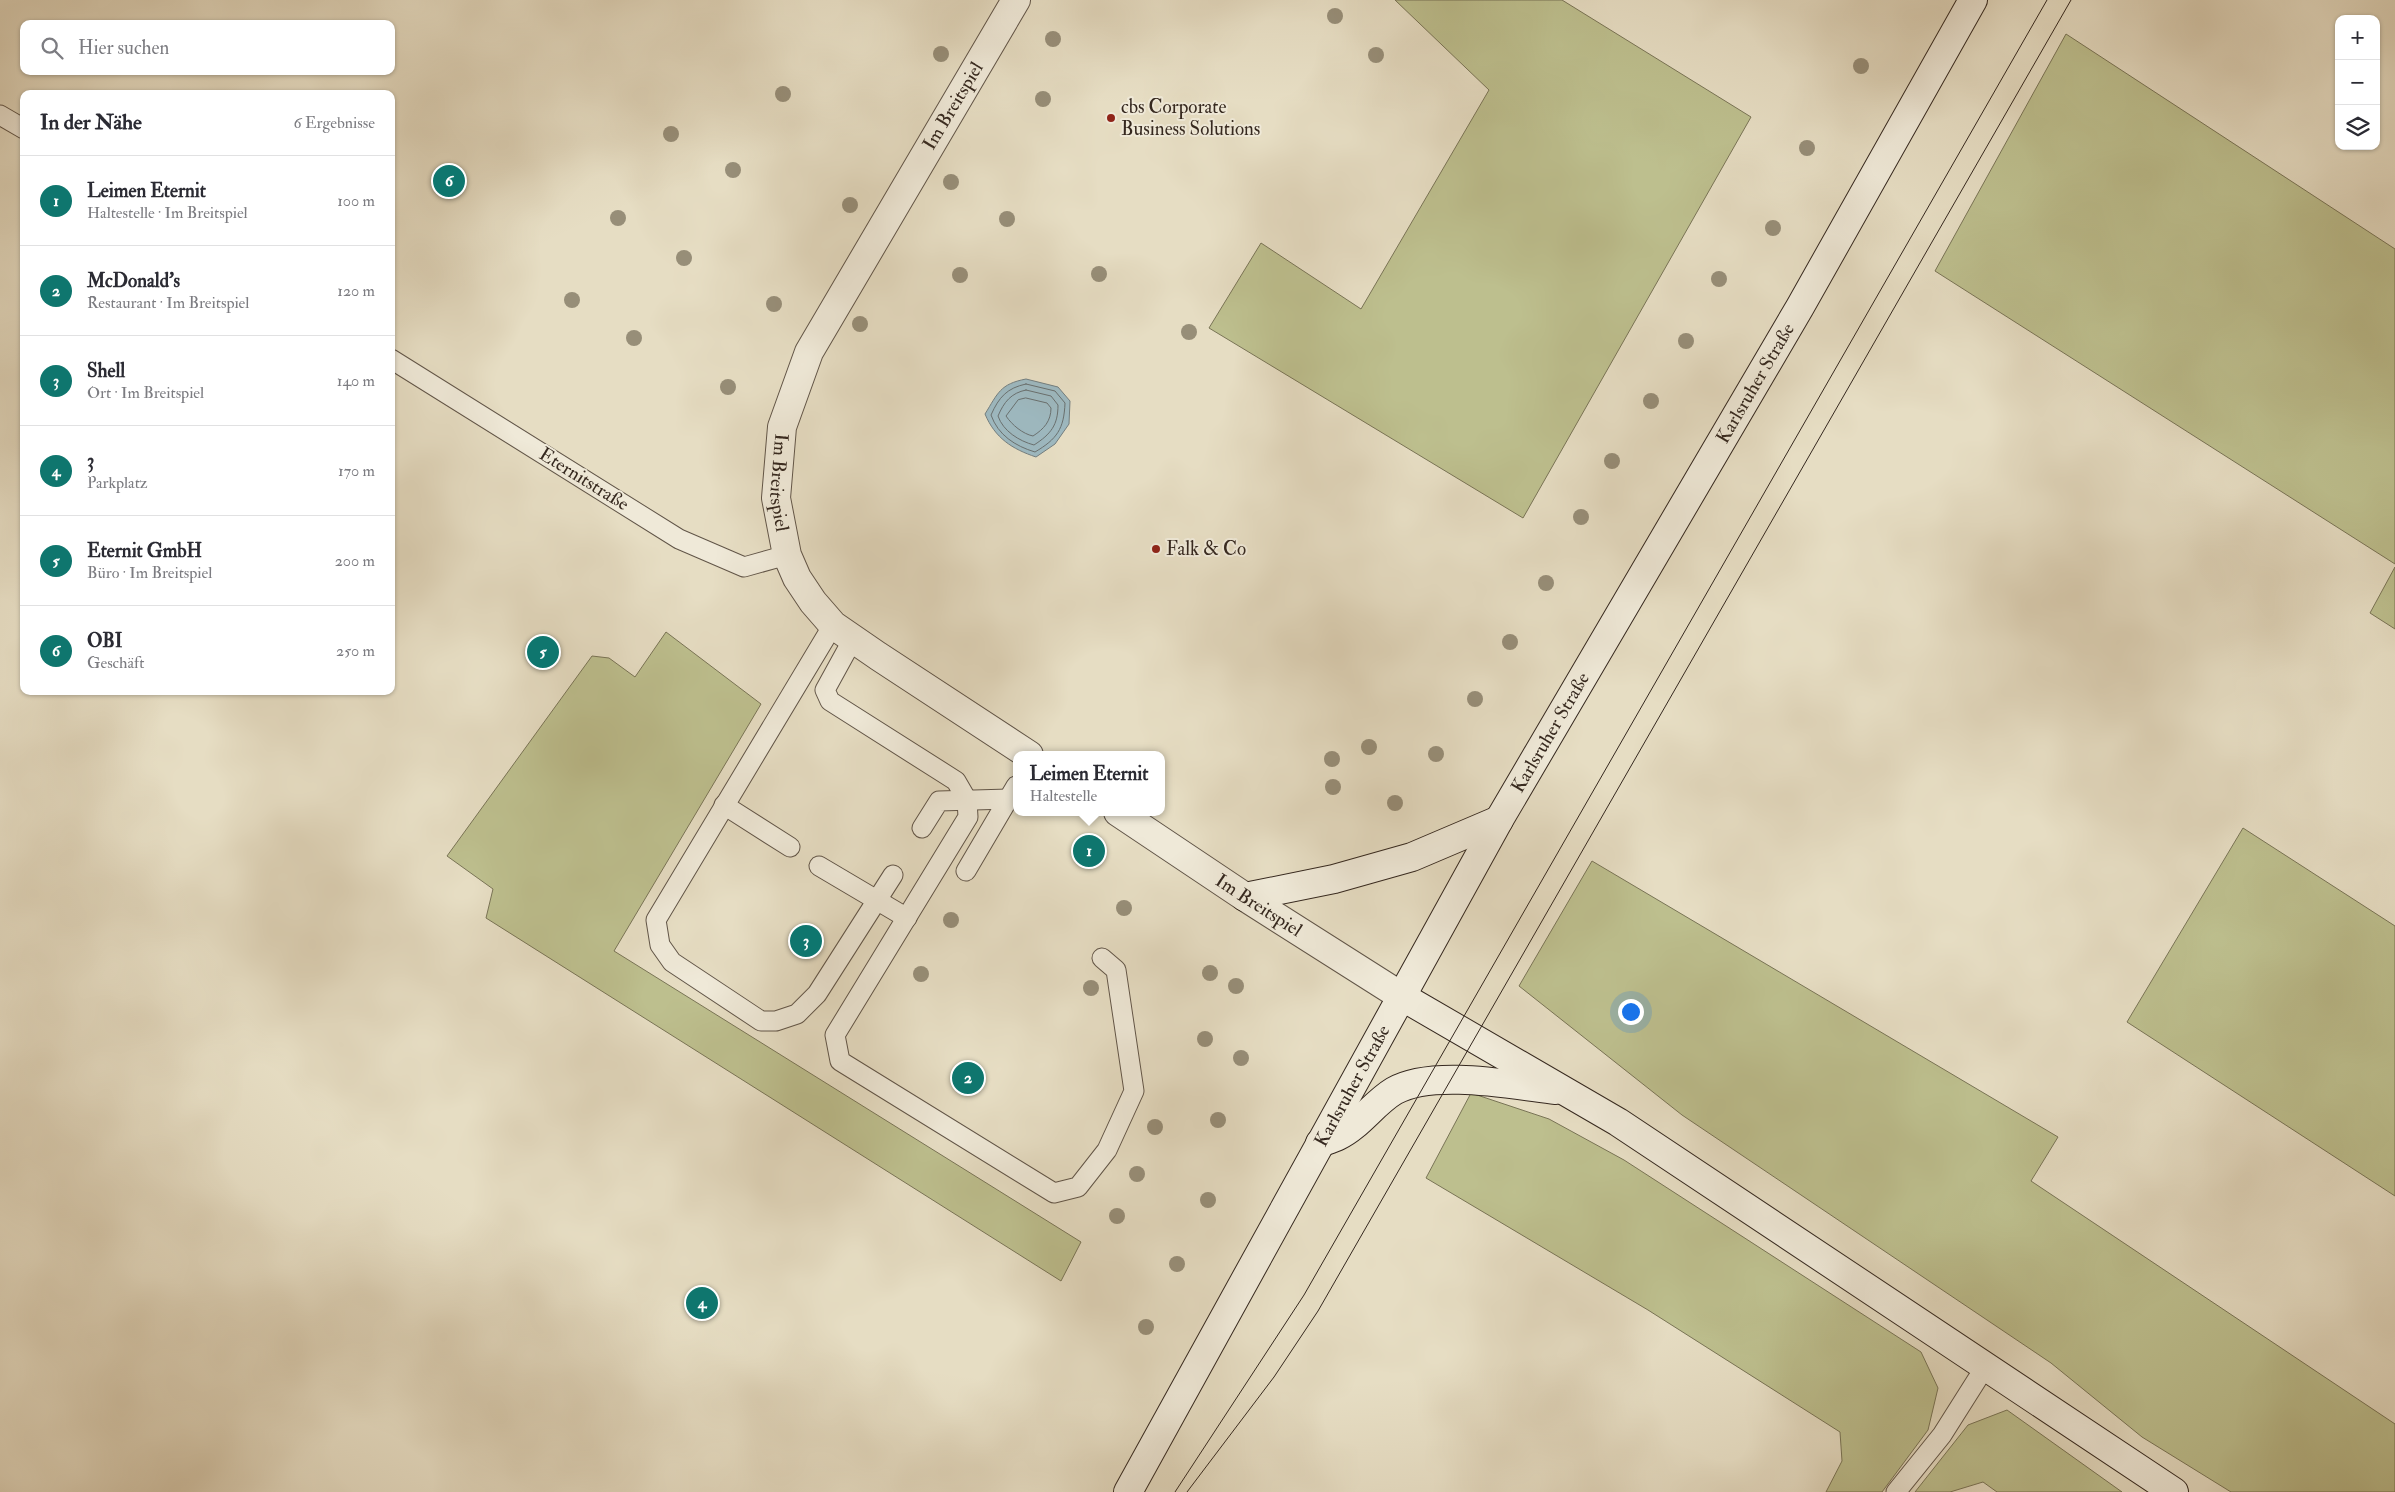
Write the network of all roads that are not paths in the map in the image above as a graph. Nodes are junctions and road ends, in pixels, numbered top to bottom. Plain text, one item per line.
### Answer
1 (1016, 0) edge
2 (1973, 0) edge
3 (0, 115) edge
4 (20, 127) edge
5 (395, 362) edge
6 (787, 555) junction
7 (843, 632) junction
8 (1024, 751) edge
9 (1012, 792) edge
10 (967, 800) junction
11 (724, 805) junction
12 (1124, 816) edge
13 (1498, 820) junction
14 (922, 828) dead end
15 (790, 846) dead end
16 (819, 866) dead end
17 (966, 871) dead end
18 (893, 874) dead end
19 (1245, 897) junction
20 (877, 900) junction
21 (907, 918) junction
22 (1102, 958) dead end
23 (1401, 996) junction
24 (1567, 1092) junction
25 (1320, 1143) junction
26 (1985, 1368) junction
27 (1133, 1481) edge
28 (1896, 1492) edge
29 (2174, 1492) edge

1 - 6 main road, Im Breitspiel
2 - 13 main road, Karlsruher Straße
3 - 4 lane
5 - 6 lane, Eternitstraße
6 - 7 main road, Im Breitspiel
7 - 8 main road, Im Breitspiel
7 - 10 lane
7 - 11 lane
9 - 10 lane
9 - 17 lane
10 - 14 lane
10 - 21 lane
11 - 15 lane
11 - 20 lane
12 - 19 main road, Im Breitspiel
13 - 19 main road
13 - 23 main road, Karlsruher Straße
16 - 20 lane
18 - 20 lane
19 - 23 main road, Im Breitspiel
20 - 21 lane
21 - 22 lane
23 - 24 main road, Im Breitspiel
23 - 25 main road, Karlsruher Straße
24 - 25 main road
24 - 26 main road, Im Breitspiel
25 - 27 main road, Karlsruher Straße
26 - 28 lane
26 - 29 main road, Im Breitspiel

